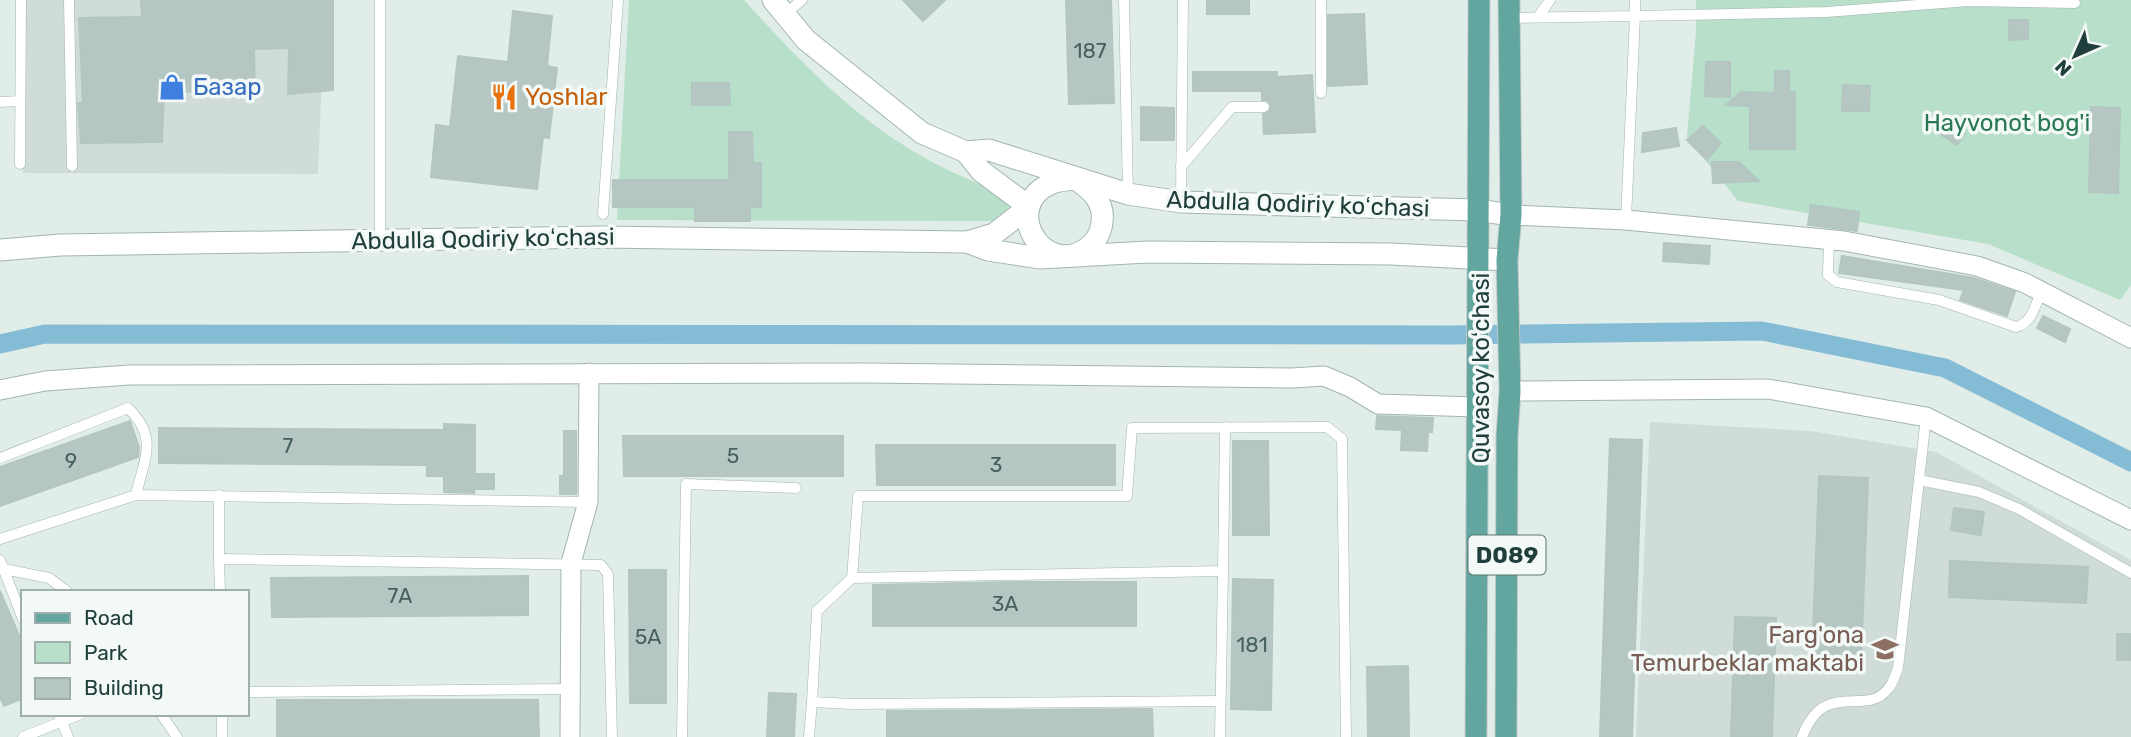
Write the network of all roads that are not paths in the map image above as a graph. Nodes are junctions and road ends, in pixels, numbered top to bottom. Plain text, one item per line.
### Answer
1 (21, 0) edge
2 (69, 0) edge
3 (380, 0) edge
4 (618, 0) edge
5 (802, 0) edge
6 (1124, 0) edge
7 (1183, 0) edge
8 (1321, 0) edge
9 (1479, 0) edge
10 (1550, 0) edge
11 (1634, 0) edge
12 (2075, 4) dead end
13 (778, 7) edge
14 (1509, 9) edge
15 (1635, 16) junction
16 (1538, 17) junction
17 (1321, 93) dead end
18 (20, 101) junction
19 (0, 102) edge
20 (1264, 107) dead end
21 (966, 152) junction
22 (20, 164) dead end
23 (72, 166) dead end
24 (1181, 167) junction
25 (1076, 179) junction
26 (1128, 194) junction
27 (1181, 202) junction
28 (1029, 207) junction
29 (1477, 211) junction
30 (603, 214) dead end
31 (1511, 215) junction
32 (1626, 220) junction
33 (380, 239) junction
34 (1829, 240) junction
35 (967, 242) junction
36 (0, 250) edge
37 (1071, 255) junction
38 (1477, 259) junction
39 (1507, 260) junction
40 (2041, 292) junction
41 (2131, 338) edge
42 (589, 373) junction
43 (1509, 382) junction
44 (0, 390) edge
45 (1478, 403) junction
46 (1926, 417) junction
47 (1224, 427) junction
48 (0, 458) edge
49 (1919, 480) junction
50 (796, 488) dead end
51 (136, 495) junction
52 (219, 495) junction
53 (588, 502) junction
54 (2131, 520) edge
55 (0, 539) edge
56 (219, 559) junction
57 (571, 563) junction
58 (2, 565) edge
59 (1223, 571) junction
60 (2131, 573) edge
61 (852, 578) junction
62 (65, 590) edge
63 (220, 590) edge
64 (21, 614) edge
65 (569, 689) junction
66 (248, 692) edge
67 (1220, 701) junction
68 (812, 702) junction
69 (162, 716) edge
70 (222, 716) edge
71 (61, 718) edge
72 (23, 737) edge
73 (68, 737) edge
74 (177, 737) edge
75 (222, 737) edge
76 (570, 737) edge
77 (612, 737) edge
78 (682, 737) edge
79 (809, 737) edge
80 (1220, 737) edge
81 (1346, 737) edge
82 (1476, 737) edge
83 (1506, 737) edge
84 (1802, 737) edge

1 - 18 lane
2 - 23 lane
3 - 33 lane
4 - 30 lane
5 - 13 lane
6 - 26 lane
7 - 24 lane
8 - 17 lane
9 - 29 main road, Quvasoy koʻchasi
10 - 16 lane
11 - 15 lane
12 - 15 lane
13 - 21 street, Abdulla Qodiriy koʻchasi
14 - 16 lane
14 - 31 main road, Quvasoy koʻchasi / D089
15 - 16 lane
15 - 32 lane
18 - 19 lane
18 - 22 lane
20 - 24 lane
21 - 25 street, Abdulla Qodiriy koʻchasi
21 - 28 street, Abdulla Qodiriy koʻchasi
24 - 27 lane
25 - 26 street, Abdulla Qodiriy koʻchasi
25 - 28 street
25 - 37 street
26 - 27 street, Abdulla Qodiriy koʻchasi
27 - 29 street, Abdulla Qodiriy koʻchasi
28 - 35 street, Abdulla Qodiriy koʻchasi
28 - 37 street
29 - 31 street, Abdulla Qodiriy koʻchasi
29 - 38 main road, Quvasoy koʻchasi
31 - 32 street
31 - 39 main road, Quvasoy koʻchasi / D089
32 - 34 street
33 - 35 street, Abdulla Qodiriy koʻchasi
33 - 36 street, Abdulla Qodiriy koʻchasi
34 - 40 street
34 - 40 lane
35 - 37 street, Abdulla Qodiriy koʻchasi
37 - 38 street, Abdulla Qodiriy koʻchasi
38 - 39 street, Abdulla Qodiriy koʻchasi
38 - 45 main road, Quvasoy koʻchasi
39 - 43 main road, Quvasoy koʻchasi / D089
40 - 41 street
42 - 44 street
42 - 45 street
42 - 53 street
43 - 46 street
43 - 83 main road, Quvasoy koʻchasi / D089
45 - 82 main road, Quvasoy koʻchasi / D089
46 - 49 lane
46 - 54 street
47 - 59 lane
47 - 61 lane
47 - 81 lane
48 - 51 lane
49 - 60 lane
49 - 84 lane
50 - 78 lane
51 - 52 lane
51 - 55 lane
52 - 53 lane
52 - 56 lane
53 - 57 street
56 - 57 lane
56 - 63 lane
57 - 65 street
57 - 77 lane
58 - 62 lane
58 - 64 lane
59 - 61 lane
59 - 67 lane
61 - 68 lane
65 - 66 lane
65 - 76 street
67 - 68 lane
67 - 80 lane
68 - 79 lane
69 - 74 lane
70 - 75 lane
71 - 72 lane
71 - 73 lane

